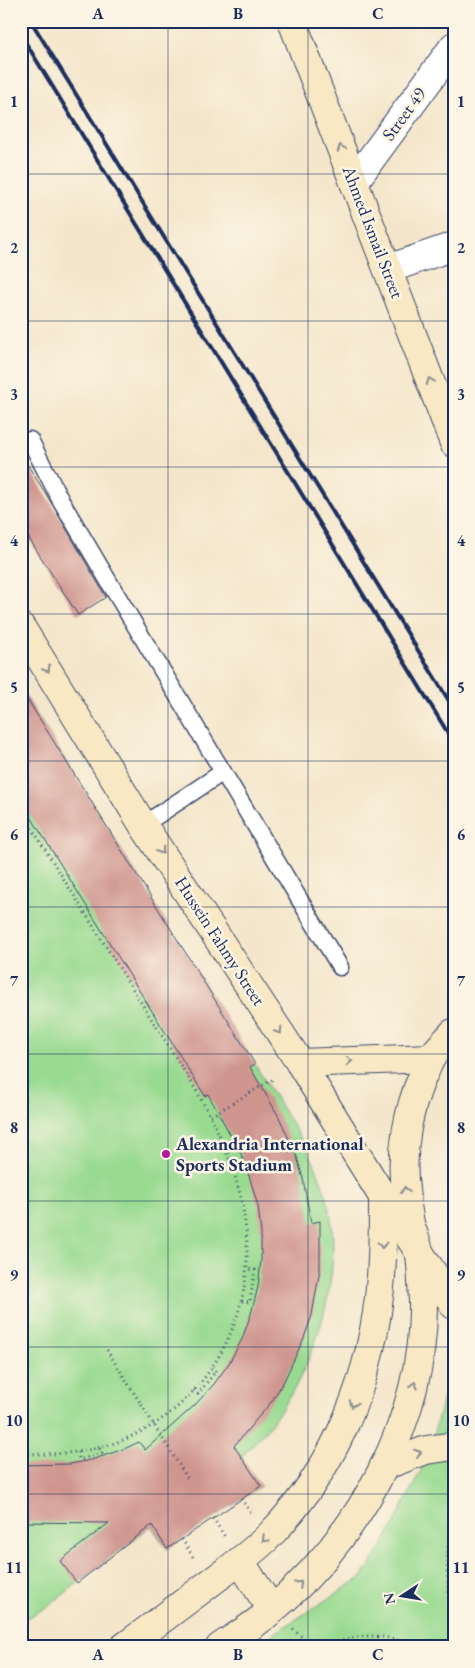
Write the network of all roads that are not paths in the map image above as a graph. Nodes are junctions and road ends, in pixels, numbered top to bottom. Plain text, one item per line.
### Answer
1 (292, 21) edge
2 (454, 46) edge
3 (354, 182) junction
4 (454, 246) edge
5 (388, 269) junction
6 (30, 440) dead end
7 (454, 443) edge
8 (21, 627) edge
9 (223, 772) junction
10 (143, 824) junction
11 (340, 966) dead end
12 (454, 1033) edge
13 (431, 1058) junction
14 (300, 1063) junction
15 (383, 1197) junction
16 (420, 1254) junction
17 (454, 1305) edge
18 (454, 1446) edge
19 (384, 1466) junction
20 (240, 1561) junction
21 (272, 1610) junction
22 (124, 1647) edge
23 (220, 1647) edge

3 -> 1 street, Ahmed Ismail Street
2 - 3 street, Street 49
3 - 5 street, Ahmed Ismail Street
4 - 5 street
7 -> 5 street, Ahmed Ismail Street
6 - 9 lane
8 -> 10 street, Hussein Fahmy Street
9 - 10 lane
9 - 11 lane
10 -> 14 street, Hussein Fahmy Street
12 - 13 street
14 -> 13 street
16 -> 13 street
14 - 15 street, Hussein Fahmy Street
15 - 16 street, Hussein Fahmy Street
15 -> 20 street
16 - 17 street, Hussein Fahmy Street
19 -> 16 street
19 -> 18 street
21 -> 19 street
20 - 21 street
20 - 22 street
21 - 23 street

